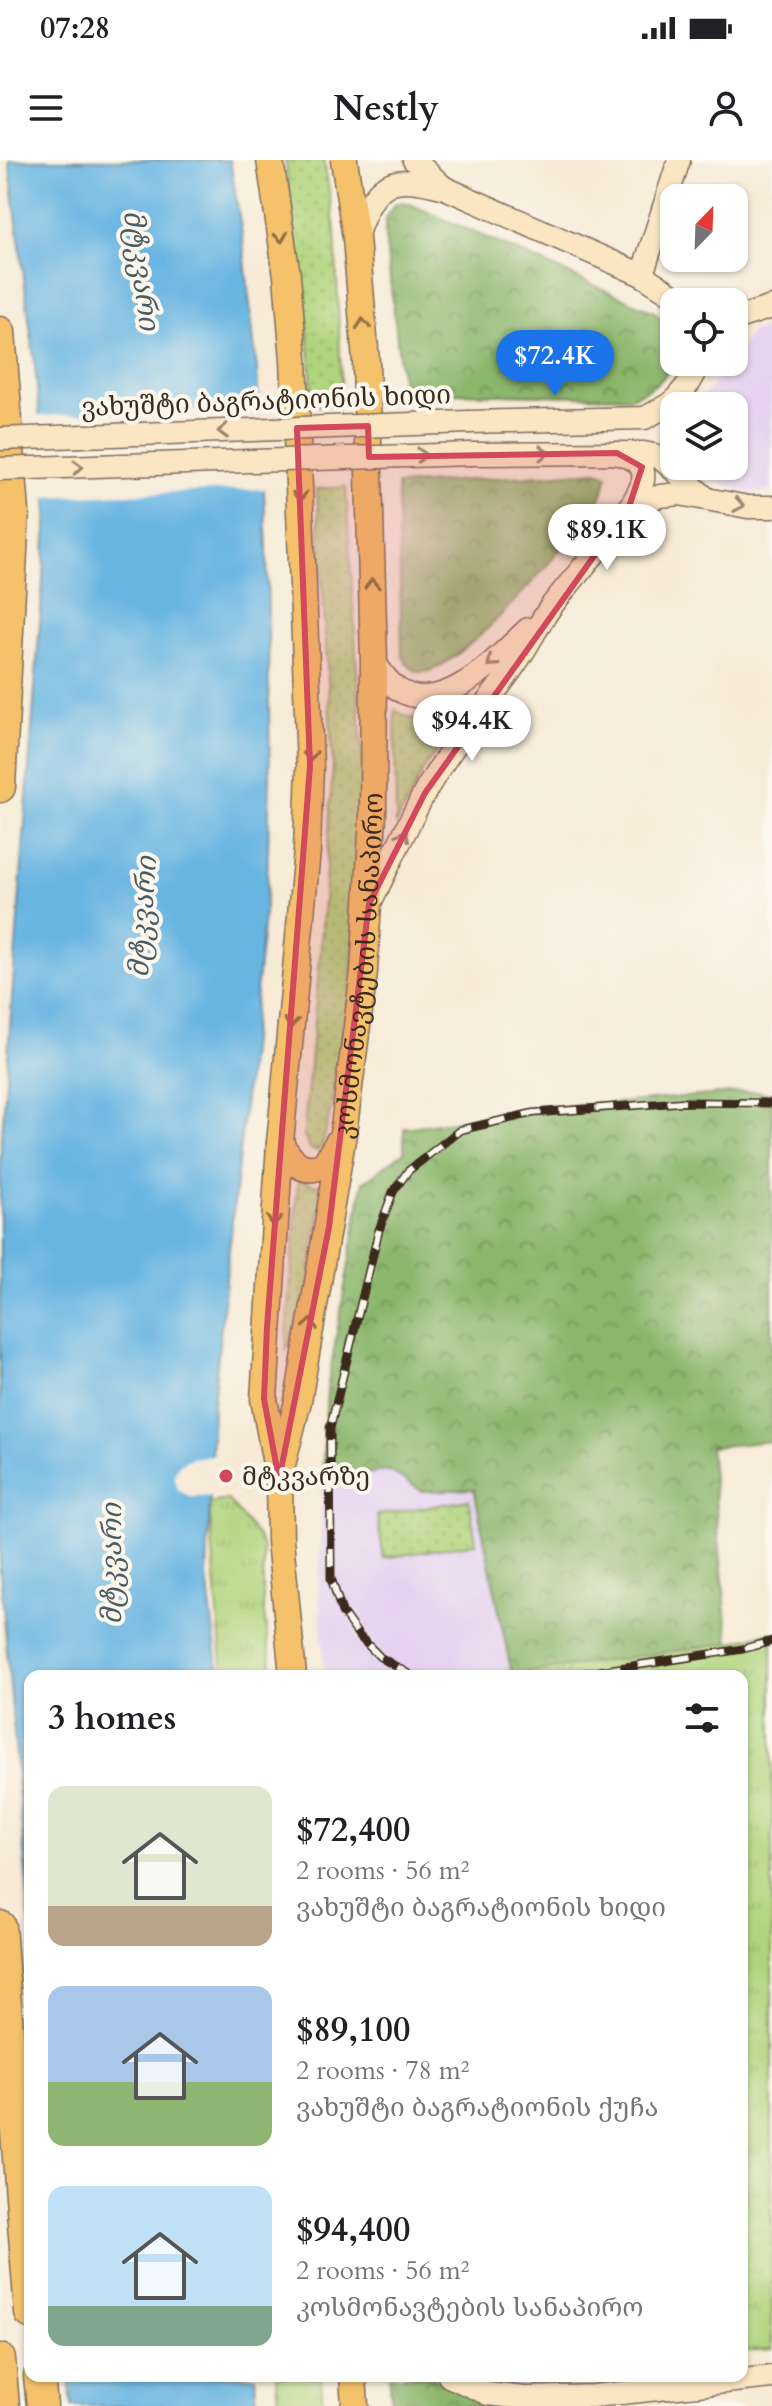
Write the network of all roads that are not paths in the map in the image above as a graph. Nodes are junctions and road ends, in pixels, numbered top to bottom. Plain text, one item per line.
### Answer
1 (270, 160) edge
2 (344, 160) edge
3 (414, 160) edge
4 (679, 160) edge
5 (445, 188) junction
6 (356, 238) junction
7 (642, 275) junction
8 (662, 288) edge
9 (772, 307) edge
10 (748, 315) edge
11 (0, 332) edge
12 (693, 376) edge
13 (0, 439) edge
14 (617, 453) junction
15 (0, 469) edge
16 (706, 498) junction
17 (629, 507) junction
18 (772, 507) edge
19 (549, 609) junction
20 (374, 662) junction
21 (0, 787) edge
22 (369, 904) junction
23 (343, 1134) junction
24 (280, 1143) junction
25 (279, 1480) junction
26 (292, 1670) edge
27 (0, 1926) edge
28 (2, 1971) edge
29 (17, 2157) junction
30 (0, 2197) edge
31 (24, 2241) edge
32 (0, 2360) edge
33 (772, 2377) edge
34 (748, 2380) edge
35 (40, 2382) edge
36 (353, 2382) edge
37 (462, 2382) edge
38 (733, 2382) edge
39 (585, 2401) edge
40 (4, 2406) edge
41 (42, 2406) edge
42 (355, 2406) edge

1 -> 24 main road, კოსმონავტების სანაპირო
2 - 6 main road, კოსმონავტების სანაპირო
3 - 5 main road
4 - 7 main road
5 - 6 main road
5 - 7 main road
20 -> 6 main road, კოსმონავტების სანაპირო
7 - 8 main road
9 - 10 main road
11 - 21 highway
12 -> 13 main road, ვახუშტი ბაგრატიონის ხიდი, bridge
15 -> 14 main road, bridge
14 - 16 main road
14 - 17 main road
16 - 17 main road
16 -> 18 main road
17 - 19 main road
19 -> 20 main road
22 -> 19 main road
20 - 22 main road, კოსმონავტების სანაპირო
22 - 23 main road, კოსმონავტების სანაპირო
23 - 24 main road
25 -> 23 main road, კოსმონავტების სანაპირო
24 -> 25 main road, კოსმონავტების სანაპირო
25 - 26 main road, კოსმონავტების სანაპირო
27 - 28 highway
28 - 29 highway
29 - 30 highway
29 - 31 highway
32 - 40 highway
33 - 34 main road
35 - 41 highway
36 - 42 main road
37 - 39 main road
38 - 39 main road

